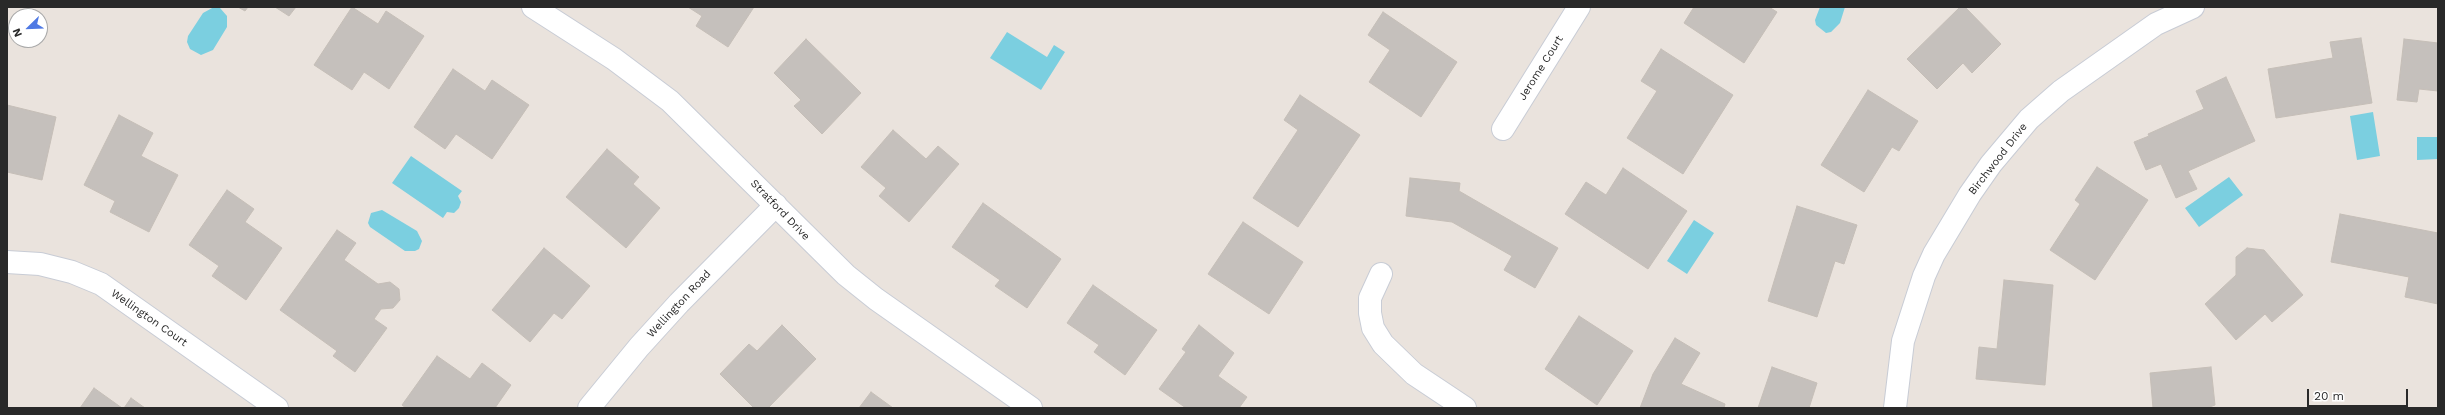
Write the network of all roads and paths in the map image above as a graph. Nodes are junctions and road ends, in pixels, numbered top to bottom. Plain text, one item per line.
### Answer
1 (533, 7) edge
2 (1579, 7) edge
3 (2194, 7) edge
4 (1503, 129) dead end
5 (776, 204) junction
6 (7, 262) edge
7 (1381, 274) dead end
8 (277, 408) edge
9 (589, 408) edge
10 (1031, 408) edge
11 (1465, 408) edge
12 (1895, 408) edge

1 - 5 street, Stratford Drive
2 - 4 street, Jerome Court
3 - 12 street, Birchwood Drive
5 - 9 street, Wellington Road
5 - 10 street, Stratford Drive
6 - 8 street, Wellington Court
7 - 11 street

